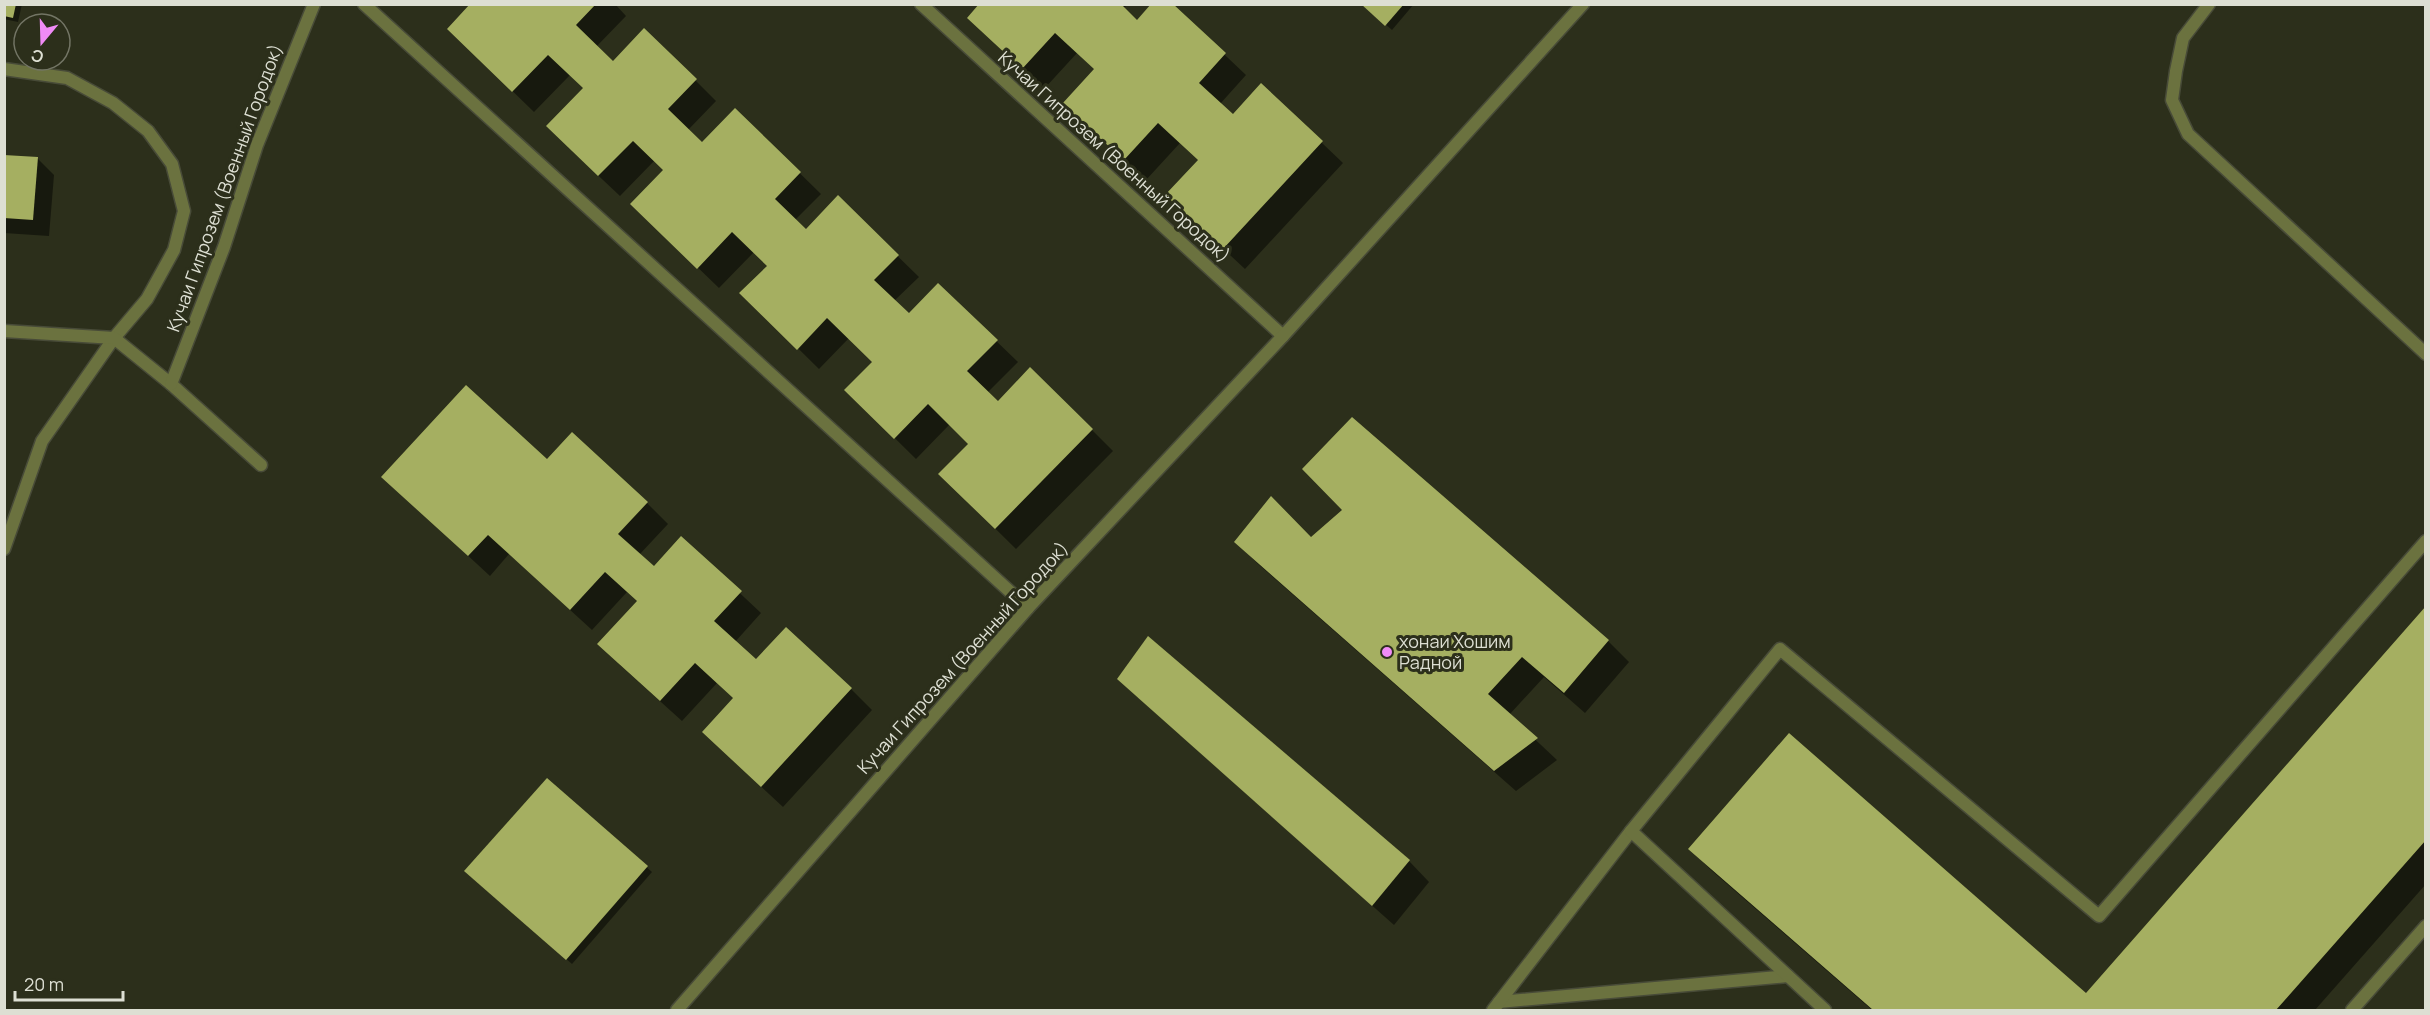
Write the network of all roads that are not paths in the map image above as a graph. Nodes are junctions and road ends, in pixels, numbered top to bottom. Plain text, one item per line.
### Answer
1 (314, 4) edge
2 (364, 4) edge
3 (921, 4) edge
4 (1583, 4) edge
5 (2209, 4) edge
6 (4, 69) edge
7 (4, 331) edge
8 (1283, 336) junction
9 (114, 338) junction
10 (2426, 354) edge
11 (171, 384) junction
12 (261, 465) dead end
13 (2426, 541) edge
14 (4, 549) edge
15 (1028, 608) junction
16 (1631, 831) junction
17 (2426, 926) edge
18 (1788, 976) junction
19 (1496, 1006) edge
20 (677, 1011) edge
21 (1826, 1011) edge
22 (2352, 1011) edge

1 - 11 lane, Кучаи Гипрозем (Военный Городок)
2 - 15 lane
3 - 8 lane, Кучаи Гипрозем (Военный Городок)
4 - 8 lane, Кучаи Гипрозем (Военный Городок)
5 - 10 lane
6 - 9 lane, Кучаи Гипрозем (Военный Городок)
7 - 9 lane
8 - 15 lane, Кучаи Гипрозем (Военный Городок)
9 - 11 lane
9 - 14 lane, Кучаи Гипрозем (Военный Городок)
11 - 12 lane
13 - 16 lane
15 - 20 lane, Кучаи Гипрозем (Военный Городок)
16 - 18 lane
16 - 19 lane
17 - 22 lane
18 - 19 lane
18 - 21 lane

